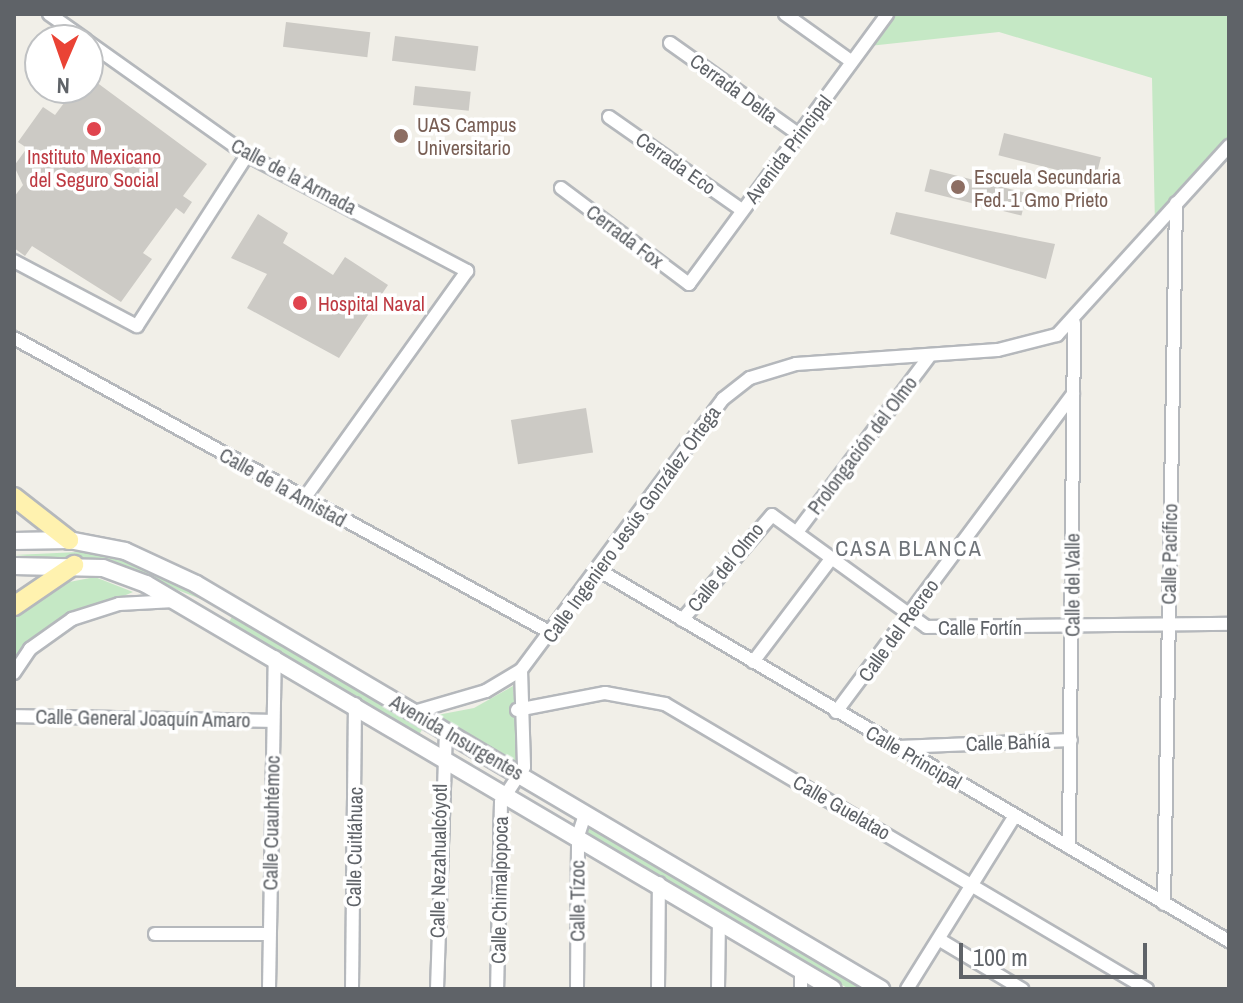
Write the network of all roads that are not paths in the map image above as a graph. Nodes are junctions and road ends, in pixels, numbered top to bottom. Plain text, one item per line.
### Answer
1 (785, 14) edge
2 (887, 14) edge
3 (670, 43) dead end
4 (104, 53) edge
5 (852, 62) junction
6 (609, 117) dead end
7 (798, 134) junction
8 (1229, 146) edge
9 (247, 155) junction
10 (561, 188) dead end
11 (1176, 203) junction
12 (742, 210) junction
13 (14, 261) edge
14 (689, 284) joint
15 (1074, 323) junction
16 (14, 338) edge
17 (928, 358) junction
18 (1073, 393) junction
19 (14, 497) edge
20 (304, 499) junction
21 (768, 516) joint
22 (797, 532) junction
23 (69, 540) junction
24 (14, 541) edge
25 (831, 559) junction
26 (74, 565) junction
27 (14, 566) edge
28 (600, 571) junction
29 (177, 601) junction
30 (228, 602) junction
31 (14, 606) edge
32 (907, 617) junction
33 (682, 620) junction
34 (218, 624) junction
35 (1167, 624) junction
36 (1229, 624) edge
37 (1071, 626) junction
38 (553, 634) junction
39 (275, 657) junction
40 (753, 662) junction
41 (521, 670) junction
42 (14, 673) edge
43 (355, 704) junction
44 (517, 710) junction
45 (414, 712) junction
46 (836, 712) junction
47 (14, 716) edge
48 (272, 721) junction
49 (446, 734) junction
50 (1071, 740) junction
51 (898, 747) junction
52 (440, 755) junction
53 (521, 774) junction
54 (509, 797) junction
55 (585, 815) junction
56 (1014, 817) junction
57 (578, 836) junction
58 (1069, 847) junction
59 (659, 883) junction
60 (974, 884) junction
61 (1164, 904) junction
62 (719, 921) junction
63 (155, 934) dead end
64 (269, 934) junction
65 (940, 940) junction
66 (1229, 941) edge
67 (801, 970) junction
68 (269, 989) edge
69 (352, 989) edge
70 (437, 989) edge
71 (497, 989) edge
72 (577, 989) edge
73 (658, 989) edge
74 (718, 989) edge
75 (801, 989) edge
76 (833, 989) edge
77 (881, 989) edge
78 (907, 989) edge
79 (1022, 989) edge
80 (1147, 989) edge

1 - 5 street
2 - 5 street, Avenida Principal
3 - 7 street, Cerrada Delta
4 - 9 street, Calle de la Armada
5 - 7 street, Avenida Principal
6 - 12 street, Cerrada Eco
7 - 12 street, Avenida Principal
8 - 11 street, Calle Ingeniero Jesús González Ortega
9 - 13 street
9 - 20 street, Calle de la Armada
10 - 14 street, Cerrada Fox
11 - 15 street, Calle Ingeniero Jesús González Ortega
11 - 35 street, Calle Pacífico
12 - 14 street, Avenida Principal
15 - 17 street, Calle Ingeniero Jesús González Ortega
15 - 18 street, Calle del Valle
16 - 20 street, Calle de la Amistad
17 - 22 street, Prolongación del Olmo
17 - 28 street, Calle Ingeniero Jesús González Ortega
18 - 32 street, Calle del Recreo
18 - 37 street, Calle del Valle
19 - 23 main road
20 - 38 street, Calle de la Amistad
21 - 22 street, Calle Fortín
21 - 33 street, Calle del Olmo
22 - 25 street, Calle Fortín
23 - 24 main road, Avenida Insurgentes
23 - 30 main road, Avenida Insurgentes
25 - 32 street, Calle Fortín
25 - 40 street
26 - 27 main road, Avenida Insurgentes
26 - 29 main road, Avenida Insurgentes
26 - 31 main road
28 - 33 street, Calle Principal
28 - 38 street, Calle Ingeniero Jesús González Ortega
29 - 34 main road, Avenida Insurgentes
29 - 42 street
30 - 34 main road
30 - 45 main road, Avenida Insurgentes
32 - 37 street, Calle Fortín
32 - 46 street, Calle del Recreo
33 - 40 street, Calle Principal
34 - 39 main road, Avenida Insurgentes
35 - 36 street, Calle Fortín
35 - 37 street, Calle Fortín
35 - 61 street, Calle Pacífico
37 - 50 street, Calle del Valle
38 - 41 street, Calle Ingeniero Jesús González Ortega
39 - 43 main road, Avenida Insurgentes
39 - 48 street, Calle Cuauhtémoc
40 - 46 street, Calle Principal
41 - 44 street
41 - 45 street, Calle Ingeniero Jesús González Ortega
43 - 52 main road, Avenida Insurgentes
43 - 69 street, Calle Cuitláhuac
44 - 53 street
44 - 60 street, Calle Guelatao
45 - 49 main road, Avenida Insurgentes
46 - 51 street, Calle Principal
47 - 48 street, Calle General Joaquín Amaro
48 - 64 street, Calle Cuauhtémoc
49 - 52 street, Calle Nezahualcóyotl
49 - 53 main road, Avenida Insurgentes
50 - 51 street, Calle Bahía
50 - 58 street, Calle del Valle
51 - 56 street, Calle Principal
52 - 54 main road, Avenida Insurgentes
52 - 70 street, Calle Nezahualcóyotl
53 - 54 street
53 - 55 main road, Avenida Insurgentes
54 - 57 main road, Avenida Insurgentes
54 - 71 street, Calle Chimalpopoca
55 - 57 street, Calle Tízoc
55 - 77 main road, Avenida Insurgentes
56 - 58 street, Calle Principal
56 - 60 street
57 - 59 main road, Avenida Insurgentes
57 - 72 street, Calle Tízoc
58 - 61 street, Calle Principal
59 - 62 main road, Avenida Insurgentes
59 - 73 street
60 - 65 street
60 - 80 street, Calle Guelatao
61 - 66 street, Calle Principal
62 - 67 main road, Avenida Insurgentes
62 - 74 street
63 - 64 street
64 - 68 street, Calle Cuauhtémoc
65 - 78 street
65 - 79 street
67 - 75 street
67 - 76 main road, Avenida Insurgentes

